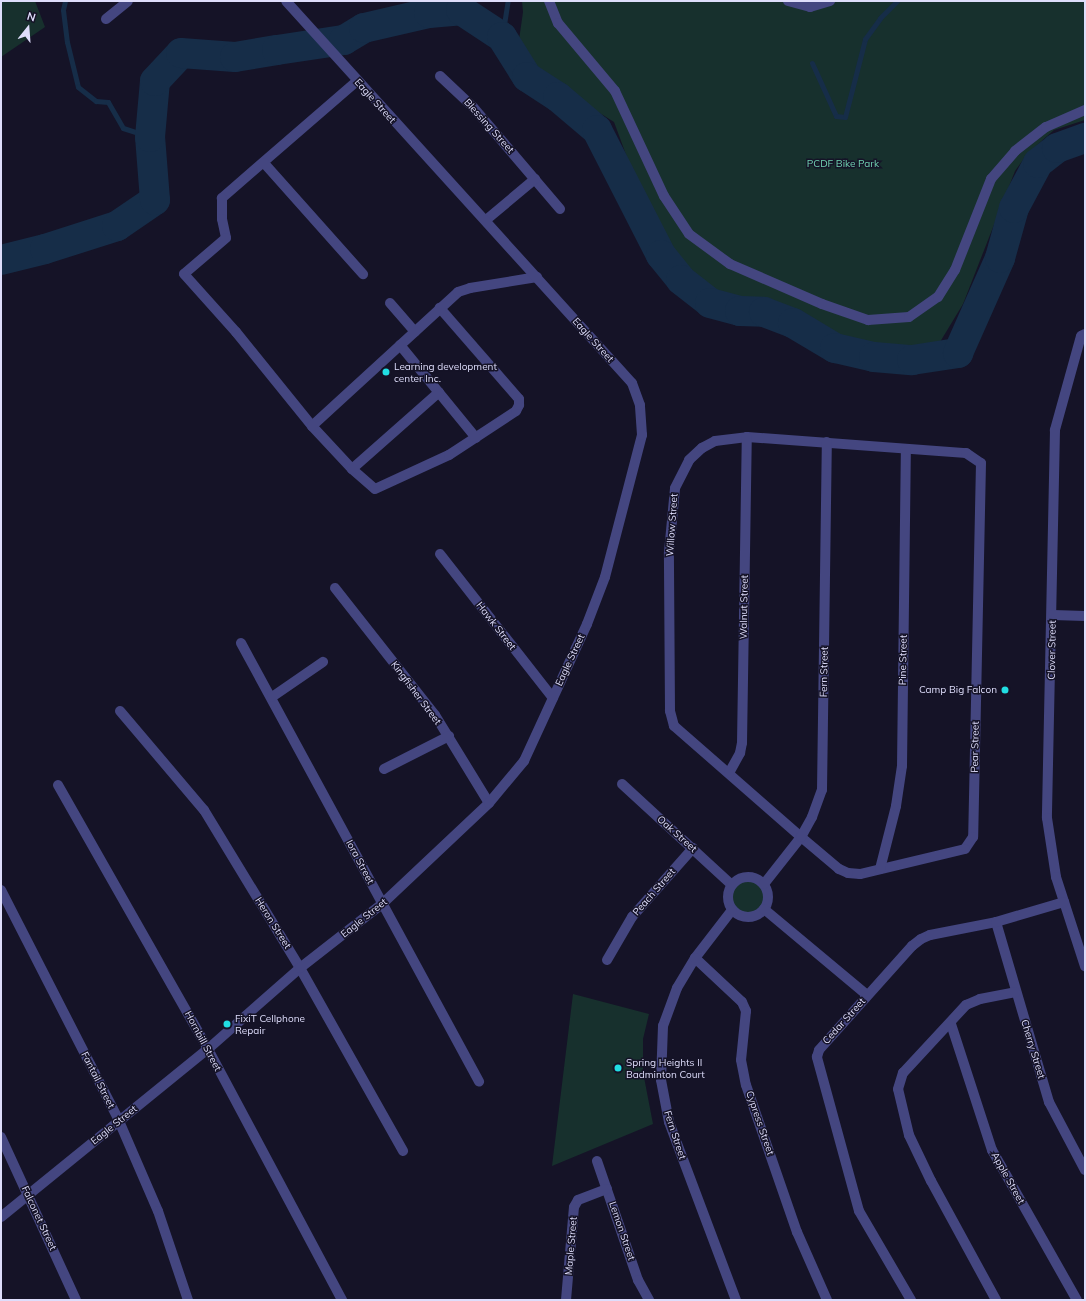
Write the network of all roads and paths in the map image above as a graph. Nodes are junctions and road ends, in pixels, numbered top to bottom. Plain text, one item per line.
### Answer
1 (128, 1) edge
2 (549, 1) edge
3 (788, 1) edge
4 (830, 1) edge
5 (291, 3) edge
6 (106, 19) dead end
7 (440, 76) dead end
8 (357, 81) junction
9 (1085, 110) edge
10 (264, 163) junction
11 (535, 179) junction
12 (560, 209) dead end
13 (486, 220) junction
14 (363, 274) dead end
15 (537, 277) junction
16 (390, 303) dead end
17 (440, 308) junction
18 (414, 332) junction
19 (1085, 334) edge
20 (400, 345) junction
21 (439, 392) junction
22 (312, 426) junction
23 (747, 437) junction
24 (476, 438) junction
25 (826, 442) junction
26 (906, 449) junction
27 (981, 463) joint
28 (352, 469) junction
29 (440, 554) dead end
30 (335, 588) dead end
31 (1052, 615) junction
32 (1085, 616) edge
33 (241, 644) dead end
34 (323, 662) dead end
35 (272, 697) junction
36 (553, 698) junction
37 (120, 711) dead end
38 (449, 736) junction
39 (384, 769) dead end
40 (729, 773) junction
41 (622, 784) dead end
42 (58, 785) dead end
43 (489, 804) junction
44 (801, 838) junction
45 (693, 848) junction
46 (880, 869) junction
47 (764, 884) junction
48 (732, 885) junction
49 (1, 890) edge
50 (1064, 902) junction
51 (382, 904) junction
52 (764, 909) junction
53 (732, 910) junction
54 (996, 922) junction
55 (695, 958) junction
56 (607, 960) dead end
57 (1085, 966) edge
58 (300, 968) junction
59 (1015, 992) junction
60 (868, 995) junction
61 (951, 1024) junction
62 (208, 1049) junction
63 (479, 1082) dead end
64 (119, 1121) junction
65 (1, 1137) edge
66 (403, 1151) dead end
67 (597, 1161) dead end
68 (1085, 1170) edge
69 (608, 1190) junction
70 (28, 1194) junction
71 (1, 1217) edge
72 (76, 1300) edge
73 (188, 1300) edge
74 (342, 1300) edge
75 (566, 1300) edge
76 (649, 1300) edge
77 (736, 1300) edge
78 (827, 1300) edge
79 (911, 1300) edge
80 (996, 1300) edge
81 (1077, 1300) edge

1 - 6 street
2 - 9 street
3 - 4 street
5 - 8 street, Eagle Street
7 - 11 street, Blessing Street
8 - 10 street
8 - 13 street, Eagle Street
10 - 14 street
10 - 22 street
11 - 12 street, Blessing Street
11 - 13 street
13 - 15 street, Eagle Street
15 - 17 street
15 - 36 street, Eagle Street
16 - 18 street
17 - 18 street
17 - 24 street
18 - 20 street
19 - 31 street, Clover Street
20 - 21 street
20 - 22 street
21 - 24 street
21 - 28 street
22 - 28 street
23 - 25 street, Willow Street
23 - 40 street, Walnut Street
23 - 40 street, Willow Street
24 - 28 street
25 - 26 street, Willow Street
25 - 44 street, Fern Street
26 - 27 street, Willow Street
26 - 46 street, Pine Street
27 - 46 street, Pear Street
29 - 36 street, Hawk Street
30 - 38 street, Kingfisher Street
31 - 32 street
31 - 50 street, Clover Street
33 - 35 street, Iora Street
34 - 35 street
35 - 51 street, Iora Street
36 - 43 street, Eagle Street
37 - 58 street, Heron Street
38 - 39 street
38 - 43 street, Kingfisher Street
40 - 44 street, Willow Street
41 - 45 street, Oak Street
42 - 62 street, Hornbill Street
43 - 51 street, Eagle Street
44 - 46 street, Pear Street
44 - 47 street, Fern Street
45 - 48 street, Oak Street
45 - 56 street, Peach Street
47 - 48 street
47 - 52 street
48 - 53 street
49 - 64 street, Fantail Street
50 - 54 street, Cedar Street
50 - 57 street, Clover Street
51 - 58 street, Eagle Street
51 - 63 street, Iora Street
52 - 53 street
52 - 60 street
53 - 55 street, Fern Street
54 - 59 street, Cherry Street
54 - 60 street, Cedar Street
55 - 77 street, Fern Street
55 - 78 street, Cypress Street
58 - 62 street, Eagle Street
58 - 66 street, Heron Street
59 - 61 street
59 - 68 street, Cherry Street
60 - 79 street, Cedar Street
61 - 80 street
61 - 81 street, Apple Street
62 - 64 street, Eagle Street
62 - 74 street, Hornbill Street
64 - 70 street, Eagle Street
64 - 73 street, Fantail Street
65 - 70 street, Falconet Street
67 - 69 street, Lemon Street
69 - 75 street, Maple Street
69 - 76 street, Lemon Street
70 - 71 street, Eagle Street
70 - 72 street, Falconet Street

